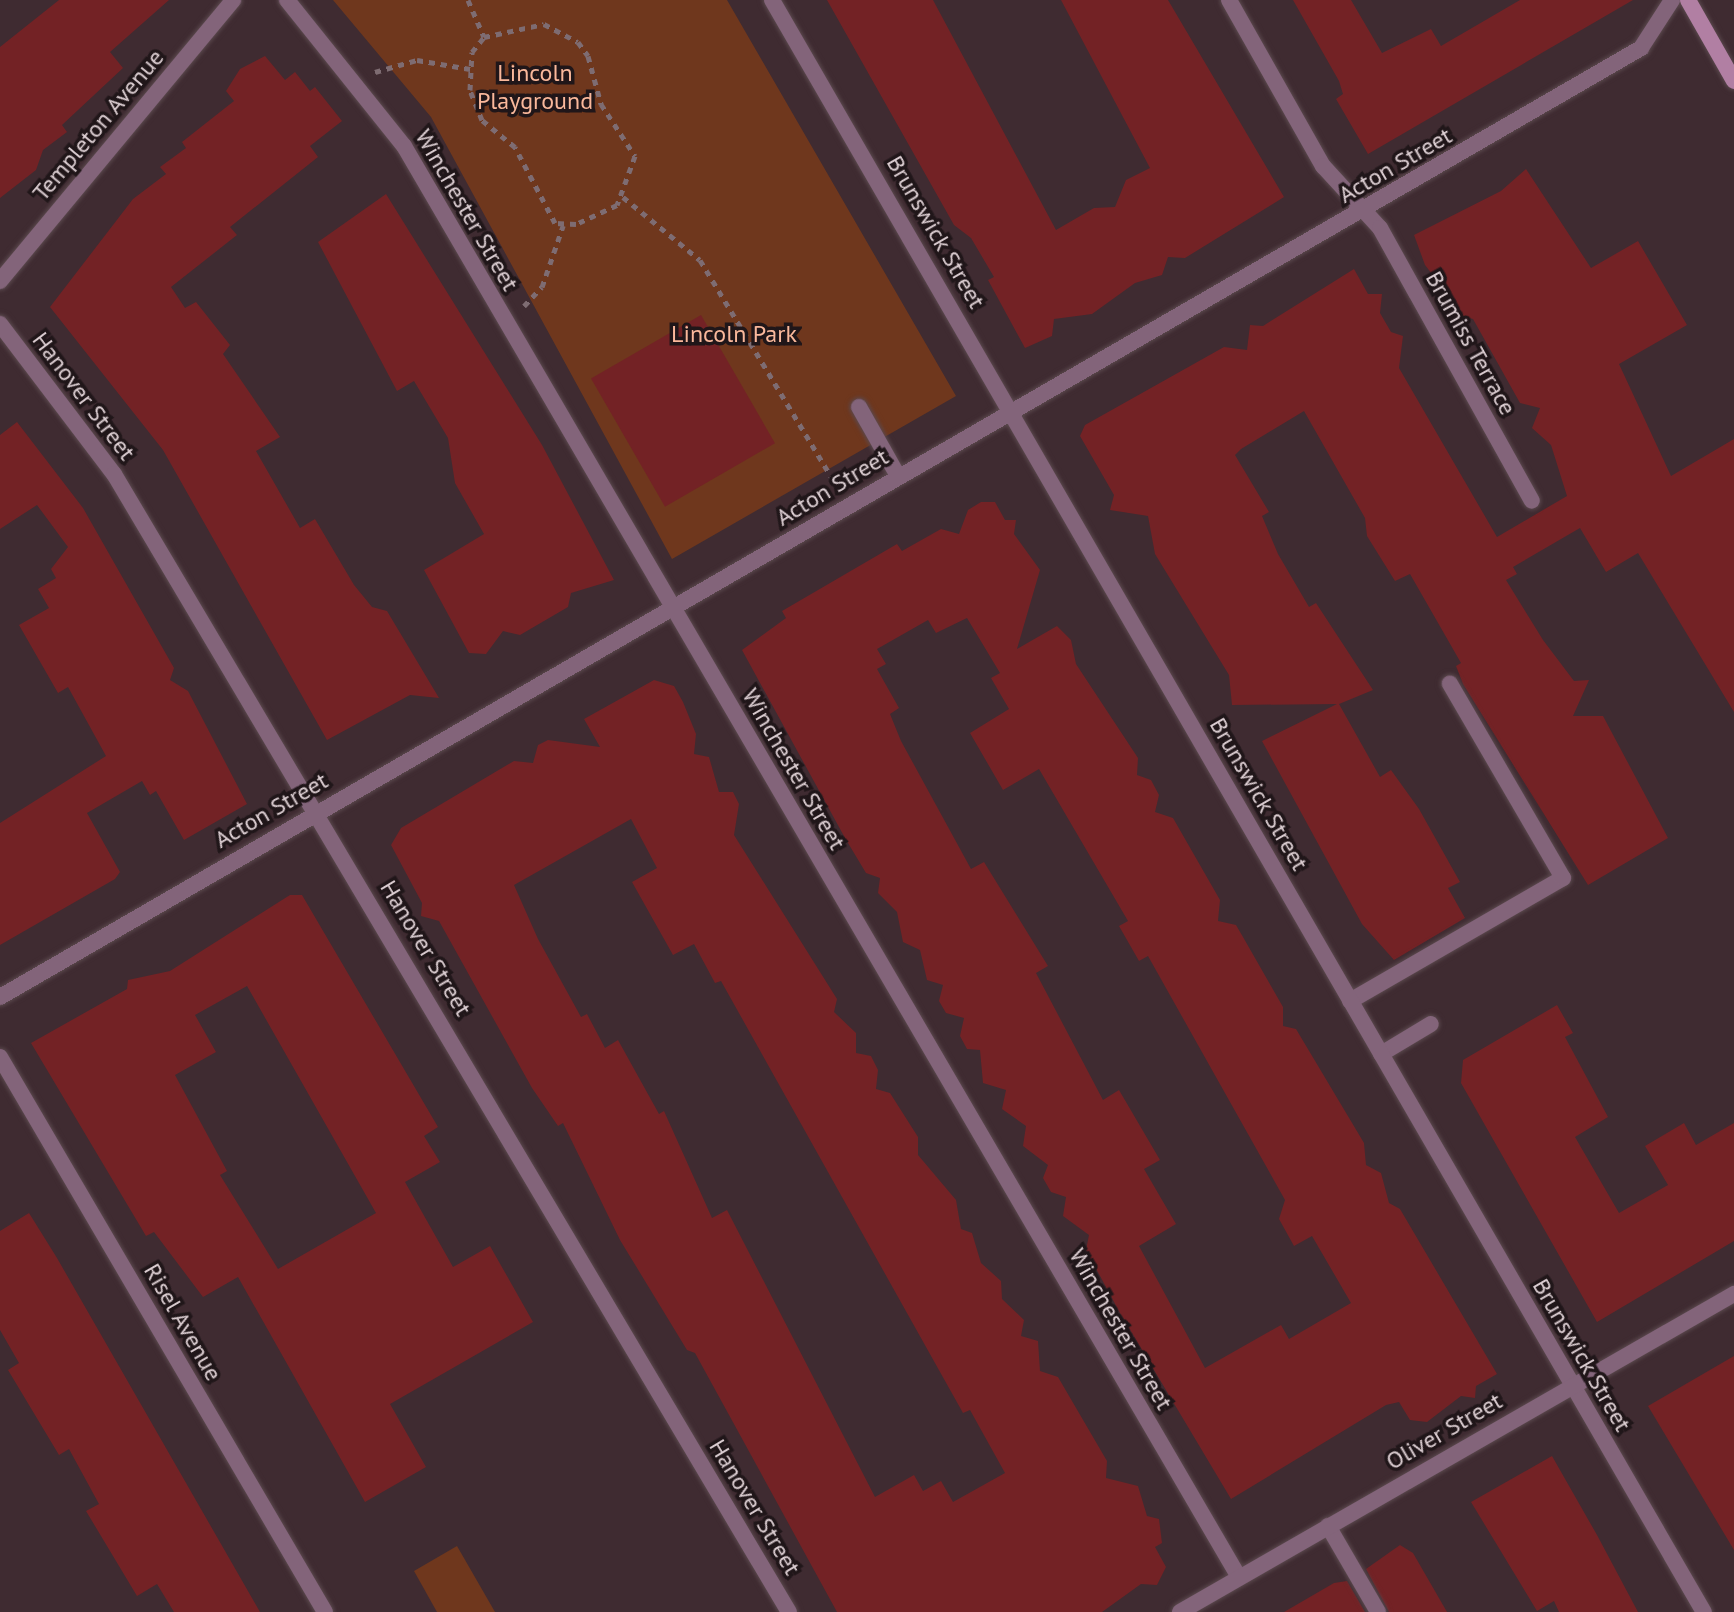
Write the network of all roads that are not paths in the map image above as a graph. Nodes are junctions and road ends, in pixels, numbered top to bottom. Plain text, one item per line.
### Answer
1 (233, 0) edge
2 (287, 0) edge
3 (772, 0) edge
4 (1229, 0) edge
5 (1672, 0) edge
6 (1688, 0) edge
7 (1734, 81) edge
8 (1366, 210) junction
9 (0, 281) edge
10 (0, 324) edge
11 (859, 407) dead end
12 (1012, 409) junction
13 (898, 476) junction
14 (1532, 501) dead end
15 (673, 612) junction
16 (1450, 684) dead end
17 (317, 811) junction
18 (0, 997) edge
19 (1350, 1001) junction
20 (1431, 1024) dead end
21 (1381, 1054) junction
22 (0, 1057) edge
23 (1734, 1294) edge
24 (1571, 1384) junction
25 (1328, 1526) junction
26 (1239, 1577) junction
27 (325, 1612) edge
28 (789, 1612) edge
29 (1180, 1612) edge
30 (1378, 1612) edge
31 (1704, 1612) edge

1 - 9 street, Templeton Avenue
2 - 15 street, Winchester Street
3 - 12 street, Brunswick Street
4 - 8 street, Brumiss Terrace
5 - 8 street, Acton Street
6 - 7 main road
8 - 12 street, Acton Street
8 - 14 street, Brumiss Terrace
10 - 17 street, Hanover Street
11 - 13 street
12 - 13 street, Acton Street
12 - 19 street, Brunswick Street
13 - 15 street, Acton Street
15 - 17 street, Acton Street
15 - 26 street, Winchester Street
16 - 19 street
17 - 18 street, Acton Street
17 - 28 street, Hanover Street
19 - 21 street, Brunswick Street
20 - 21 street
21 - 24 street, Brunswick Street
22 - 27 street, Risel Avenue
23 - 24 street, Oliver Street
24 - 25 street, Oliver Street
24 - 31 street, Brunswick Street
25 - 26 street, Oliver Street
25 - 30 street
26 - 29 street, Oliver Street

